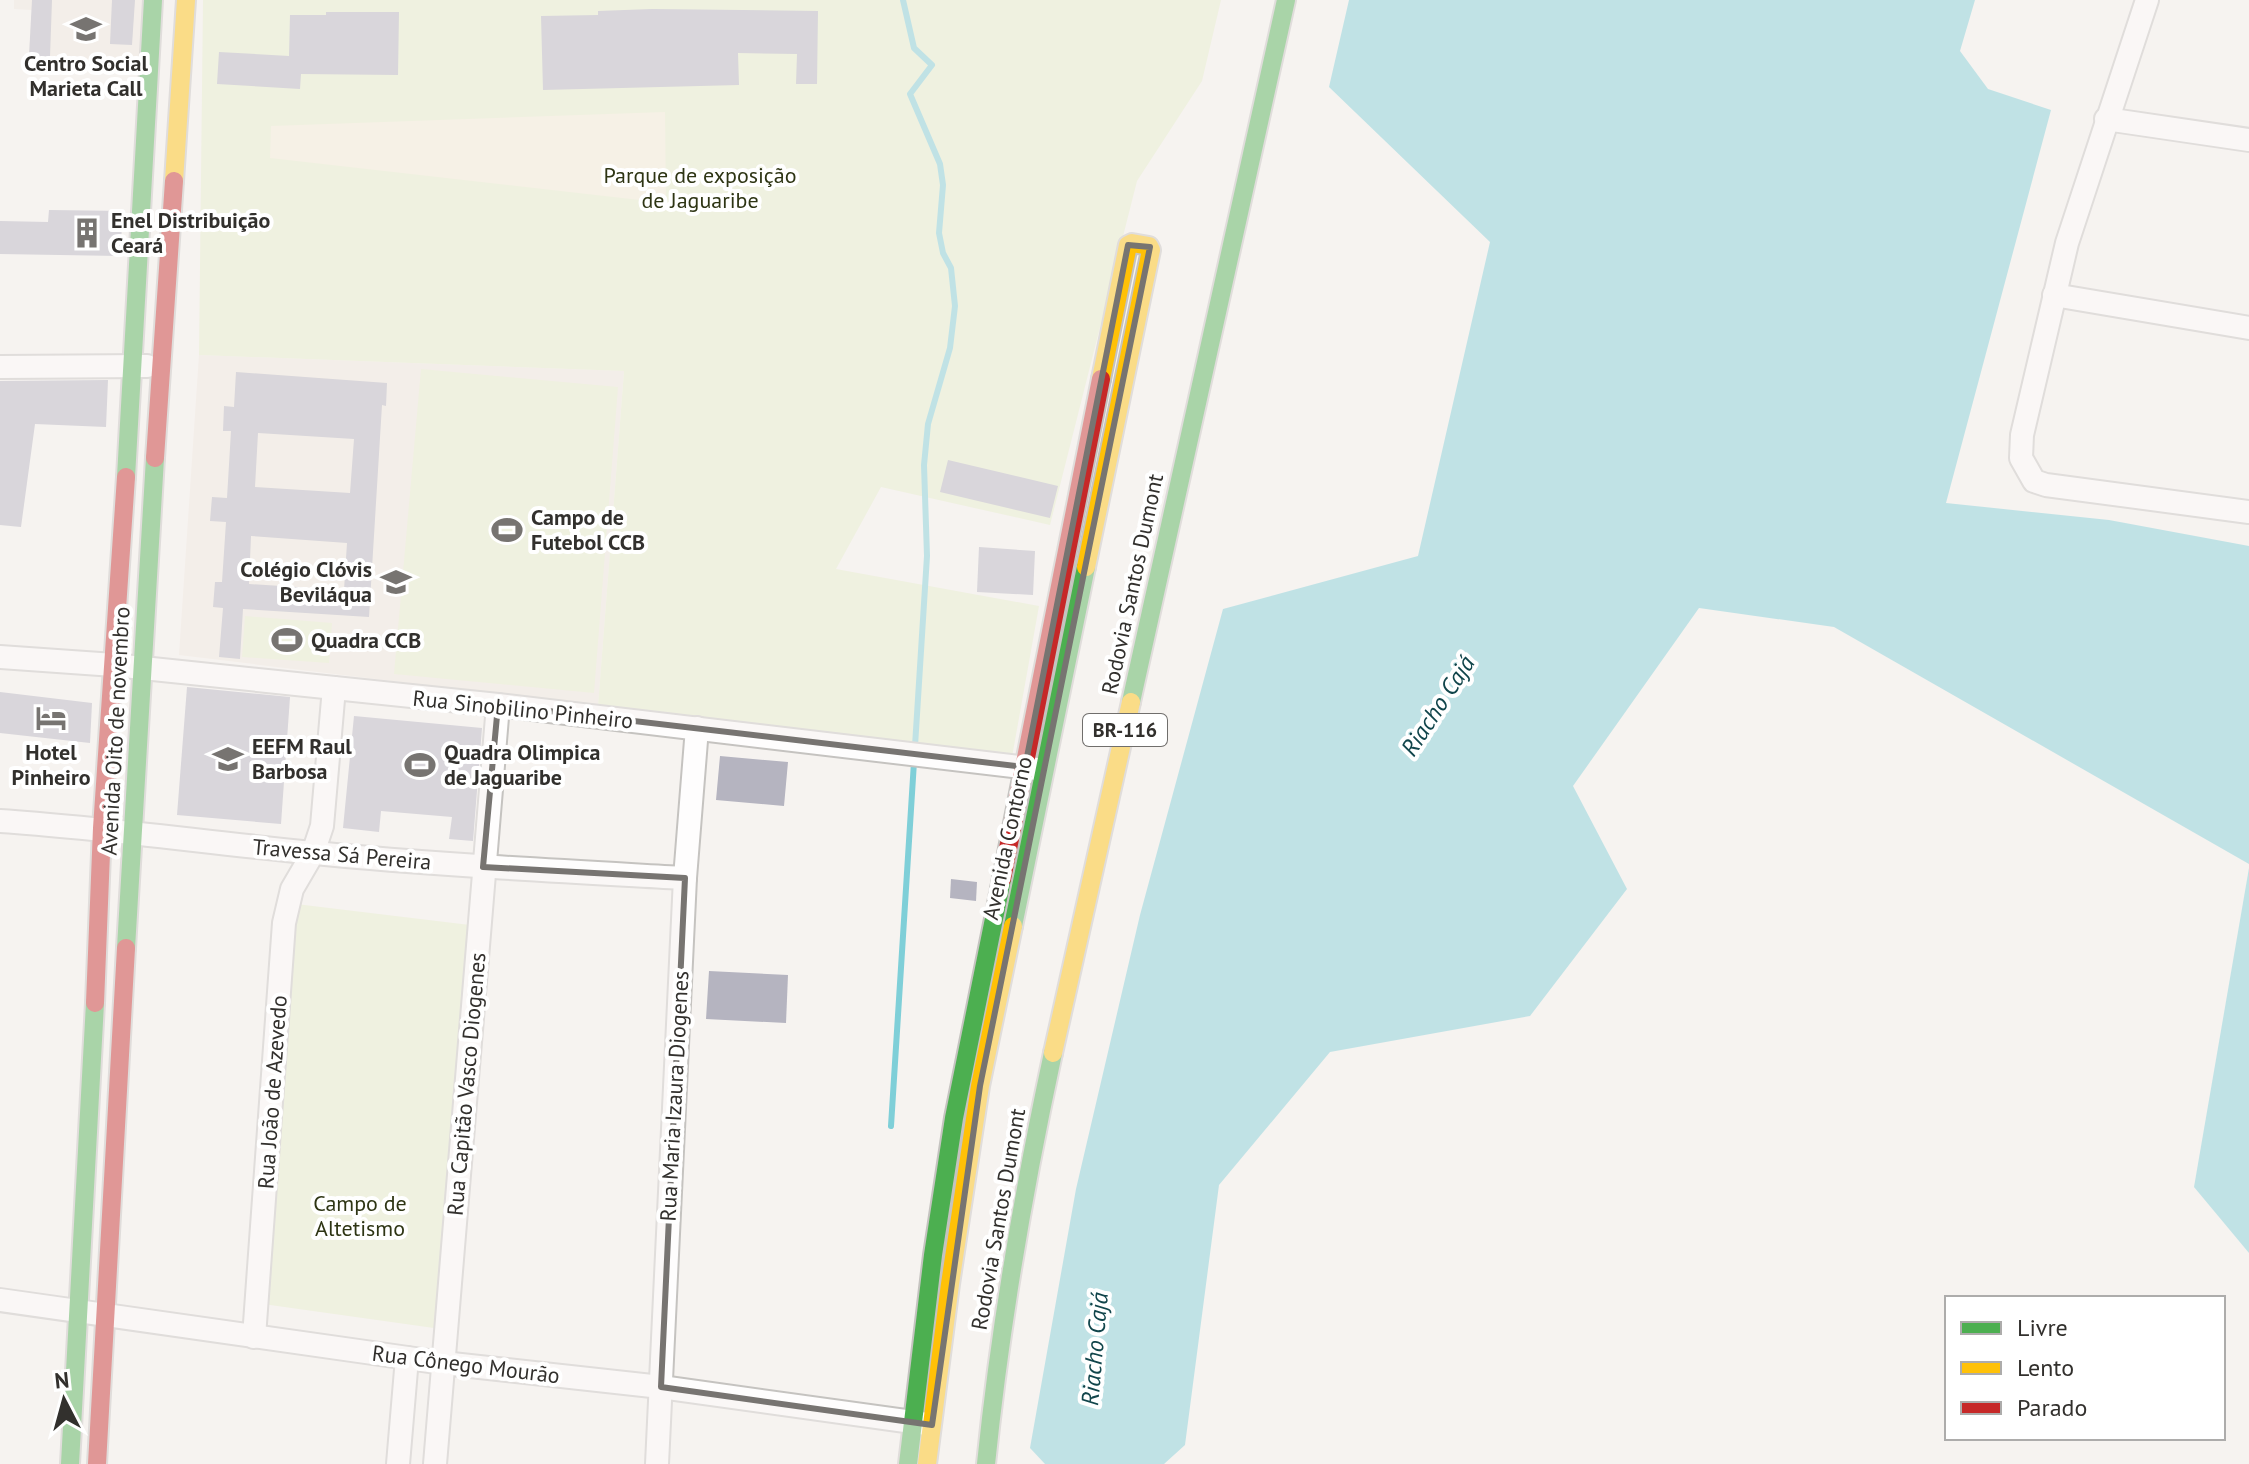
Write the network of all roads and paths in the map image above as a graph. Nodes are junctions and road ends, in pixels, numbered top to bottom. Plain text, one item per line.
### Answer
1 (153, 0) edge
2 (186, 0) edge
3 (1286, 0) edge
4 (2147, 0) edge
5 (2106, 119) junction
6 (2249, 140) edge
7 (2054, 295) junction
8 (2249, 328) edge
9 (132, 366) junction
10 (163, 366) junction
11 (0, 367) edge
12 (1078, 498) junction
13 (1099, 503) junction
14 (2249, 512) edge
15 (0, 657) edge
16 (114, 665) junction
17 (143, 668) junction
18 (334, 688) junction
19 (498, 705) junction
20 (697, 728) junction
21 (1035, 768) junction
22 (0, 821) edge
23 (102, 828) junction
24 (134, 832) junction
25 (313, 853) junction
26 (483, 867) junction
27 (685, 878) junction
28 (119, 1036) junction
29 (94, 1037) junction
30 (0, 1300) edge
31 (77, 1312) junction
32 (107, 1317) junction
33 (254, 1337) junction
34 (407, 1358) junction
35 (443, 1363) junction
36 (661, 1387) junction
37 (922, 1423) junction
38 (70, 1464) edge
39 (97, 1464) edge
40 (398, 1464) edge
41 (435, 1464) edge
42 (657, 1464) edge
43 (908, 1464) edge
44 (927, 1464) edge
45 (986, 1464) edge

1 - 9 main road, Avenida Oito de novembro
2 - 10 main road, Avenida Oito de novembro
3 - 45 main road, Rodovia Santos Dumont / BR-116
4 - 5 street
5 - 6 street
5 - 7 street
7 - 8 street
7 - 14 street
9 - 10 street
9 - 11 street
9 - 16 main road, Avenida Oito de novembro
10 - 17 main road, Avenida Oito de novembro
12 - 13 main road
12 - 13 main road, Avenida Contorno
12 - 21 main road
13 - 21 main road, Avenida Contorno
15 - 16 street, Rua Sinobilino Pinheiro
16 - 17 street, Rua Sinobilino Pinheiro
16 - 23 main road, Avenida Oito de novembro
17 - 18 street, Rua Sinobilino Pinheiro
17 - 24 main road, Avenida Oito de novembro
18 - 19 street, Rua Sinobilino Pinheiro
18 - 25 street, Rua João de Azevedo
19 - 20 street, Rua Sinobilino Pinheiro
19 - 26 street, Rua Capitão Vasco Diogenes
20 - 21 street, Rua Sinobilino Pinheiro
20 - 27 street, Rua Maria Izaura Diogenes
21 - 37 main road
22 - 23 street, Travessa Sá Pereira
23 - 24 street, Travessa Sá Pereira
23 - 29 main road, Avenida Oito de novembro
24 - 25 street, Travessa Sá Pereira
24 - 28 main road, Avenida Oito de novembro
25 - 26 street, Travessa Sá Pereira
25 - 33 street, Rua João de Azevedo
26 - 27 street, Travessa Sá Pereira
26 - 35 street, Rua Capitão Vasco Diogenes
27 - 36 street, Rua Maria Izaura Diogenes
28 - 29 main road
28 - 32 main road, Avenida Oito de novembro
29 - 31 main road, Avenida Oito de novembro
30 - 31 street, Rua Cônego Mourão
31 - 32 street, Rua Cônego Mourão
31 - 38 main road, Avenida Oito de novembro
32 - 33 street, Rua Cônego Mourão
32 - 39 main road, Avenida Oito de novembro
33 - 34 street, Rua Cônego Mourão
34 - 35 street, Rua Cônego Mourão
34 - 40 street
35 - 36 street, Rua Cônego Mourão
35 - 41 street, Rua Capitão Vasco Diogenes
36 - 37 street, Rua Cônego Mourão
36 - 42 street, Rua Maria Izaura Diogenes
37 - 43 main road
37 - 44 main road

